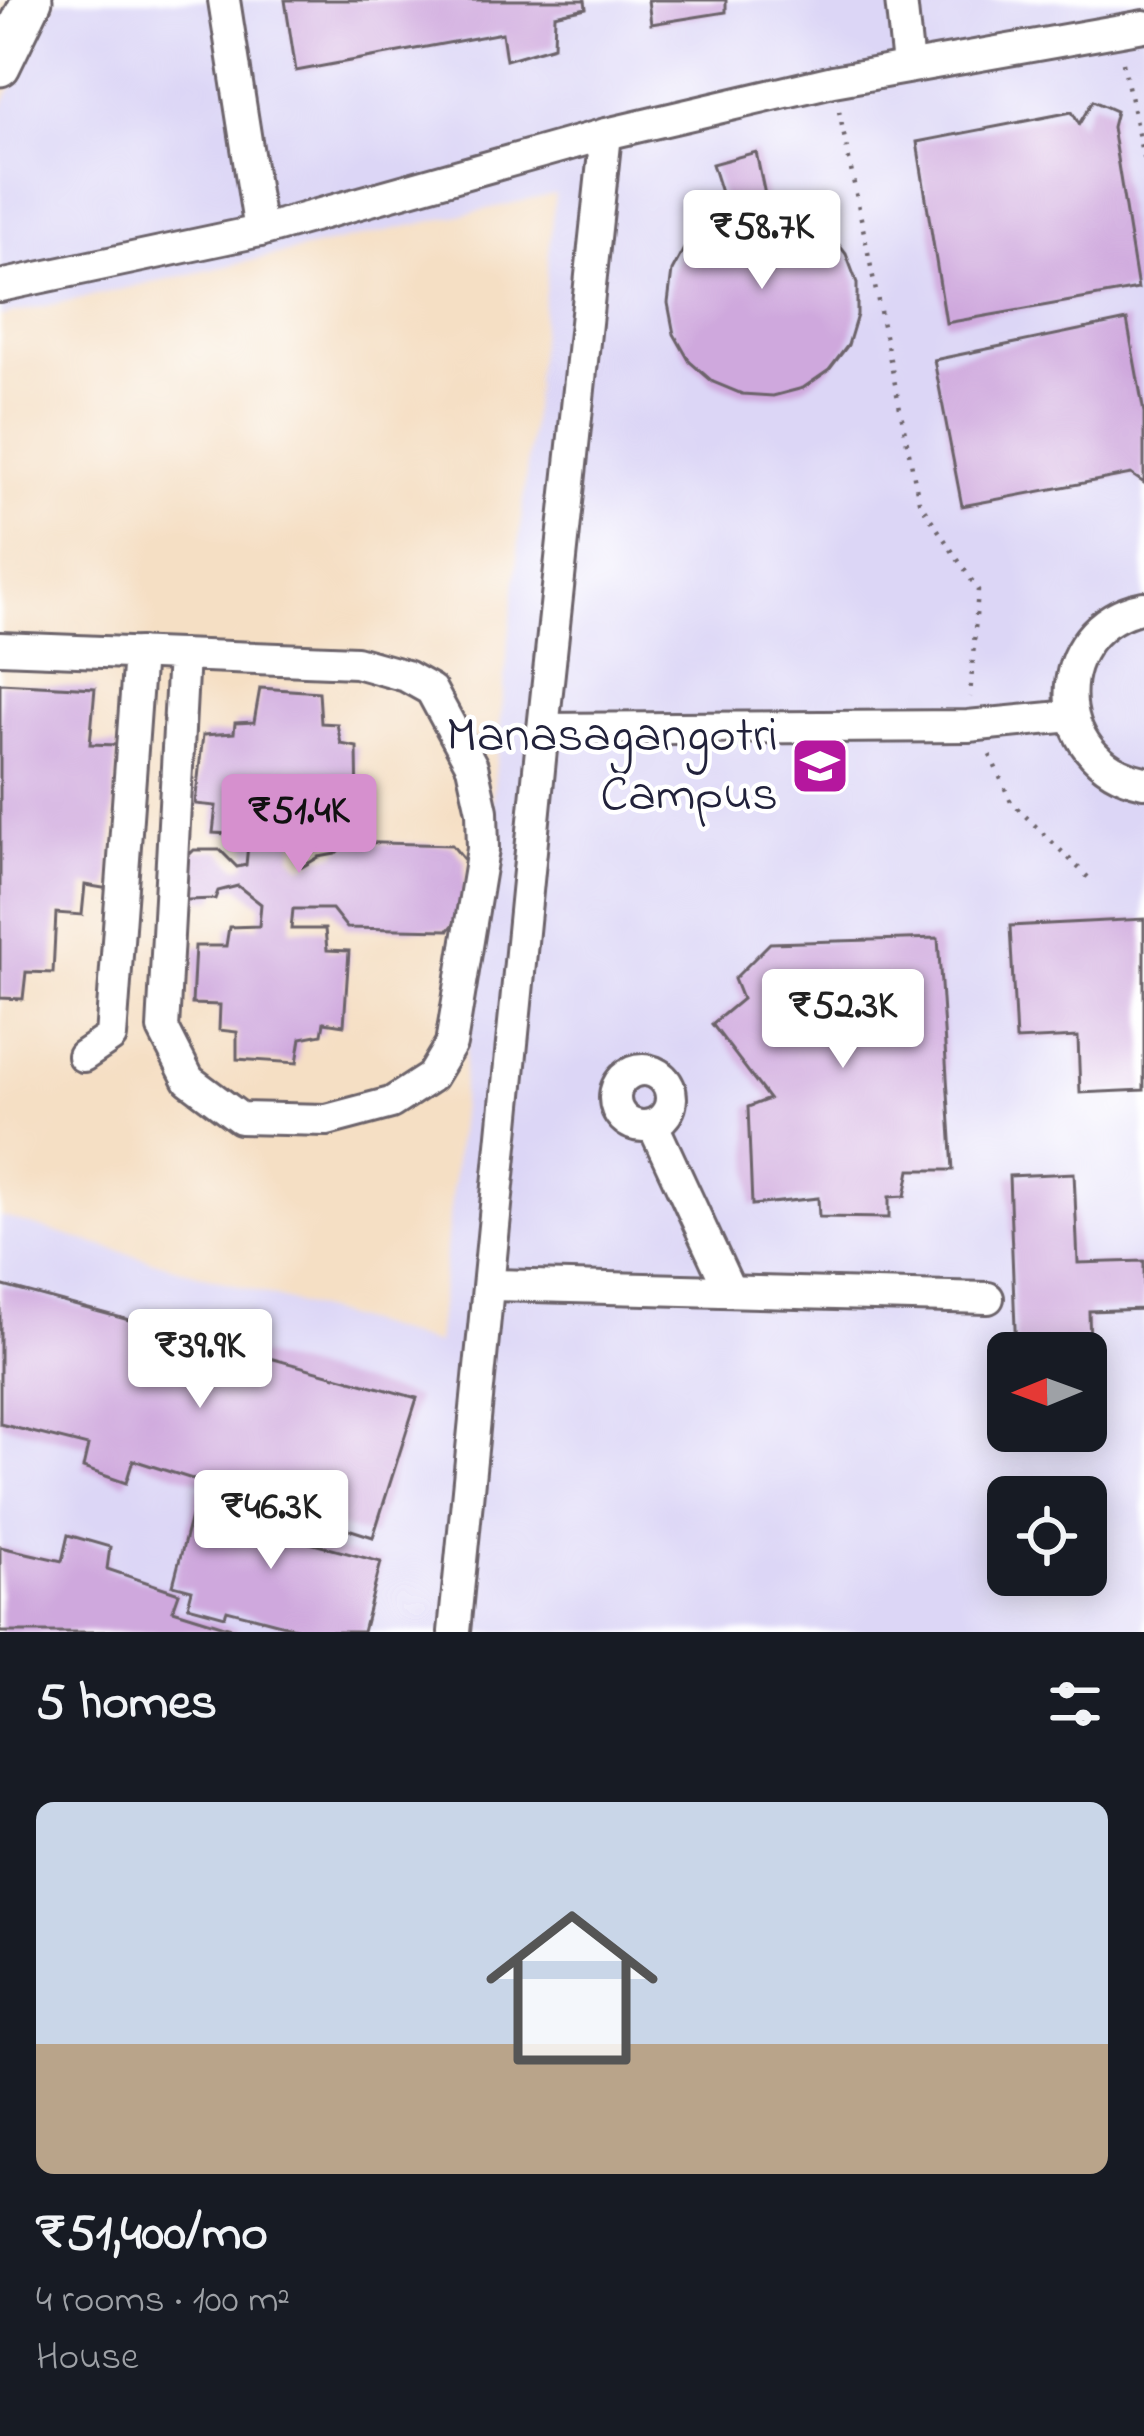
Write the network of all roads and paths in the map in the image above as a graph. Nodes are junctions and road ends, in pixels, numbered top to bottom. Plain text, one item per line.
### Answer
1 (32, 0) edge
2 (224, 0) edge
3 (901, 0) edge
4 (1130, 28) edge
5 (0, 66) edge
6 (908, 66) junction
7 (833, 82) junction
8 (606, 134) junction
9 (1144, 162) edge
10 (260, 231) junction
11 (0, 286) edge
12 (1144, 607) edge
13 (0, 648) edge
14 (139, 653) junction
15 (183, 655) junction
16 (1072, 716) junction
17 (968, 726) junction
18 (543, 729) junction
19 (1144, 782) edge
20 (1093, 882) dead end
21 (83, 1056) dead end
22 (652, 1125) dead end
23 (491, 1285) junction
24 (730, 1291) junction
25 (988, 1298) dead end
26 (454, 1632) edge

1 - 5 main road
2 - 10 lane
3 - 6 lane
4 - 6 lane
4 - 9 path
6 - 7 lane
7 - 8 lane
7 - 17 path
8 - 10 lane
8 - 18 lane
10 - 11 lane
12 - 16 lane
13 - 14 lane
14 - 15 lane
14 - 21 lane
15 - 15 lane
16 - 17 lane
16 - 19 lane
17 - 18 lane
17 - 20 path
18 - 23 lane
22 - 24 lane
23 - 24 lane
23 - 26 lane
24 - 25 lane

